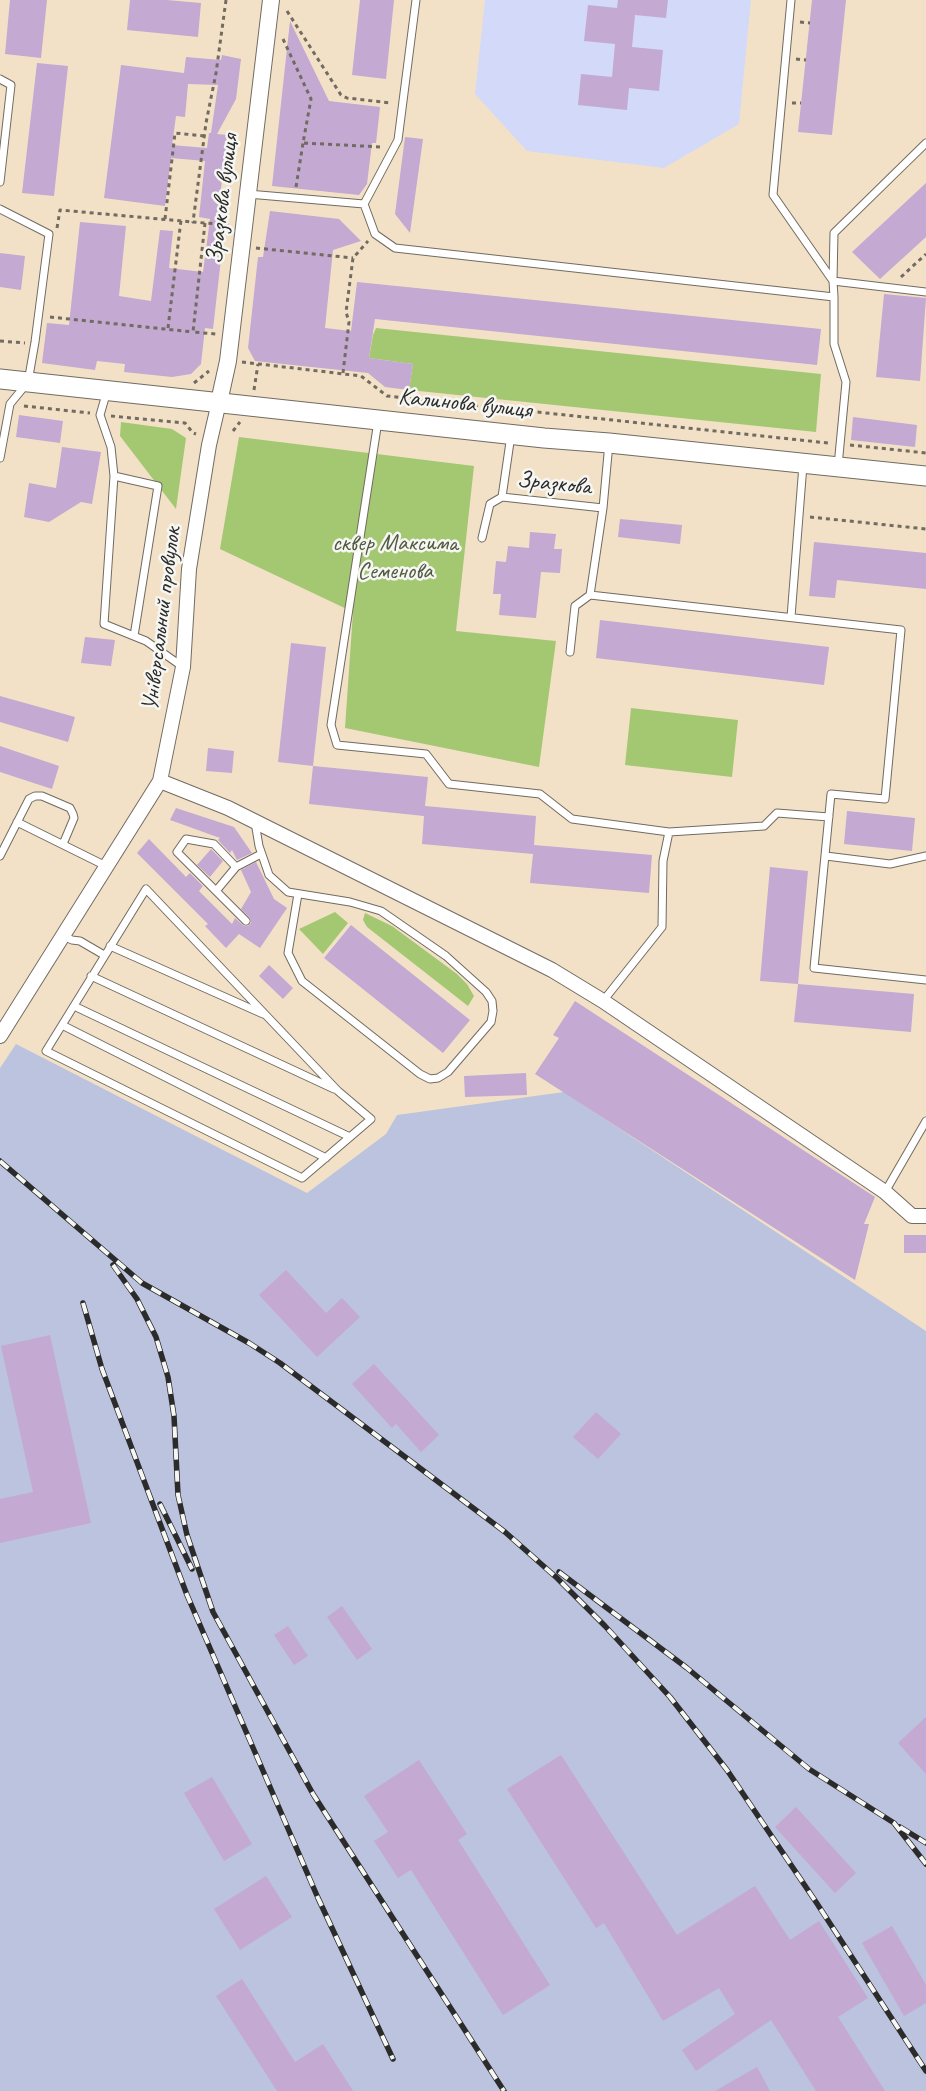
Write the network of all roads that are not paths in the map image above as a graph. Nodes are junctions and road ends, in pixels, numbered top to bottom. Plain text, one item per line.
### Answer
1 (271, 0) edge
2 (416, 0) edge
3 (791, 0) edge
4 (0, 79) edge
5 (926, 143) edge
6 (0, 182) edge
7 (248, 194) junction
8 (364, 204) junction
9 (0, 209) edge
10 (833, 280) junction
11 (926, 292) edge
12 (834, 296) junction
13 (0, 379) edge
14 (28, 382) junction
15 (108, 391) junction
16 (220, 402) junction
17 (378, 420) junction
18 (511, 434) junction
19 (609, 443) junction
20 (0, 458) edge
21 (803, 464) junction
22 (838, 468) junction
23 (114, 476) junction
24 (926, 476) edge
25 (502, 497) junction
26 (602, 508) junction
27 (482, 538) dead end
28 (590, 595) junction
29 (791, 617) junction
30 (134, 636) junction
31 (570, 652) dead end
32 (183, 667) junction
33 (160, 781) junction
34 (829, 817) junction
35 (18, 822) junction
36 (255, 822) junction
37 (669, 832) junction
38 (63, 844) junction
39 (262, 854) junction
40 (0, 856) edge
41 (826, 856) junction
42 (926, 856) edge
43 (106, 866) junction
44 (236, 867) junction
45 (216, 891) junction
46 (298, 894) junction
47 (246, 921) dead end
48 (63, 936) junction
49 (110, 946) junction
50 (104, 955) junction
51 (92, 976) junction
52 (926, 980) edge
53 (603, 1001) junction
54 (74, 1006) junction
55 (266, 1015) junction
56 (62, 1025) junction
57 (0, 1036) edge
58 (338, 1091) junction
59 (926, 1121) edge
60 (350, 1137) junction
61 (326, 1158) junction
62 (886, 1192) junction
63 (926, 1216) edge

1 - 7 street, Зразкова вулиця
2 - 8 lane
3 - 10 lane
4 - 6 lane
5 - 10 lane
7 - 8 lane
7 - 16 street, Зразкова вулиця
8 - 12 lane
9 - 14 lane
10 - 11 lane
10 - 12 lane
12 - 22 lane
13 - 14 main road, Калинова вулиця
14 - 15 main road, Калинова вулиця
14 - 20 lane
15 - 16 main road, Калинова вулиця
15 - 23 lane
16 - 17 main road, Калинова вулиця
16 - 32 street, Універсальний провулок
17 - 18 main road, Калинова вулиця
17 - 37 lane
18 - 19 main road, Калинова вулиця
18 - 25 lane
19 - 21 main road, Калинова вулиця
19 - 26 lane
21 - 22 main road, Калинова вулиця
21 - 29 lane
22 - 24 main road, Калинова вулиця
23 - 30 lane
23 - 30 lane
25 - 26 lane, Зразкова
25 - 27 lane
26 - 28 lane
28 - 29 lane
28 - 31 lane
29 - 34 lane
30 - 32 lane
32 - 33 street, Універсальний провулок
33 - 36 street
33 - 43 street, Універсальний провулок
34 - 37 lane
34 - 41 lane
35 - 38 lane
35 - 38 lane
35 - 40 lane
36 - 39 lane
36 - 53 street
37 - 53 lane
38 - 43 lane
39 - 44 lane
39 - 46 lane
41 - 42 lane
41 - 52 lane
43 - 48 street, Універсальний провулок
44 - 45 lane
44 - 45 lane
45 - 47 lane
46 - 46 lane
48 - 50 lane
48 - 57 street, Універсальний провулок
49 - 50 lane
49 - 55 lane
49 - 55 lane
50 - 51 lane
51 - 54 lane
51 - 58 lane
53 - 62 street
54 - 56 lane
54 - 60 lane
55 - 58 lane
56 - 61 lane
56 - 61 lane
58 - 60 lane
59 - 62 lane
60 - 61 lane
62 - 63 street

